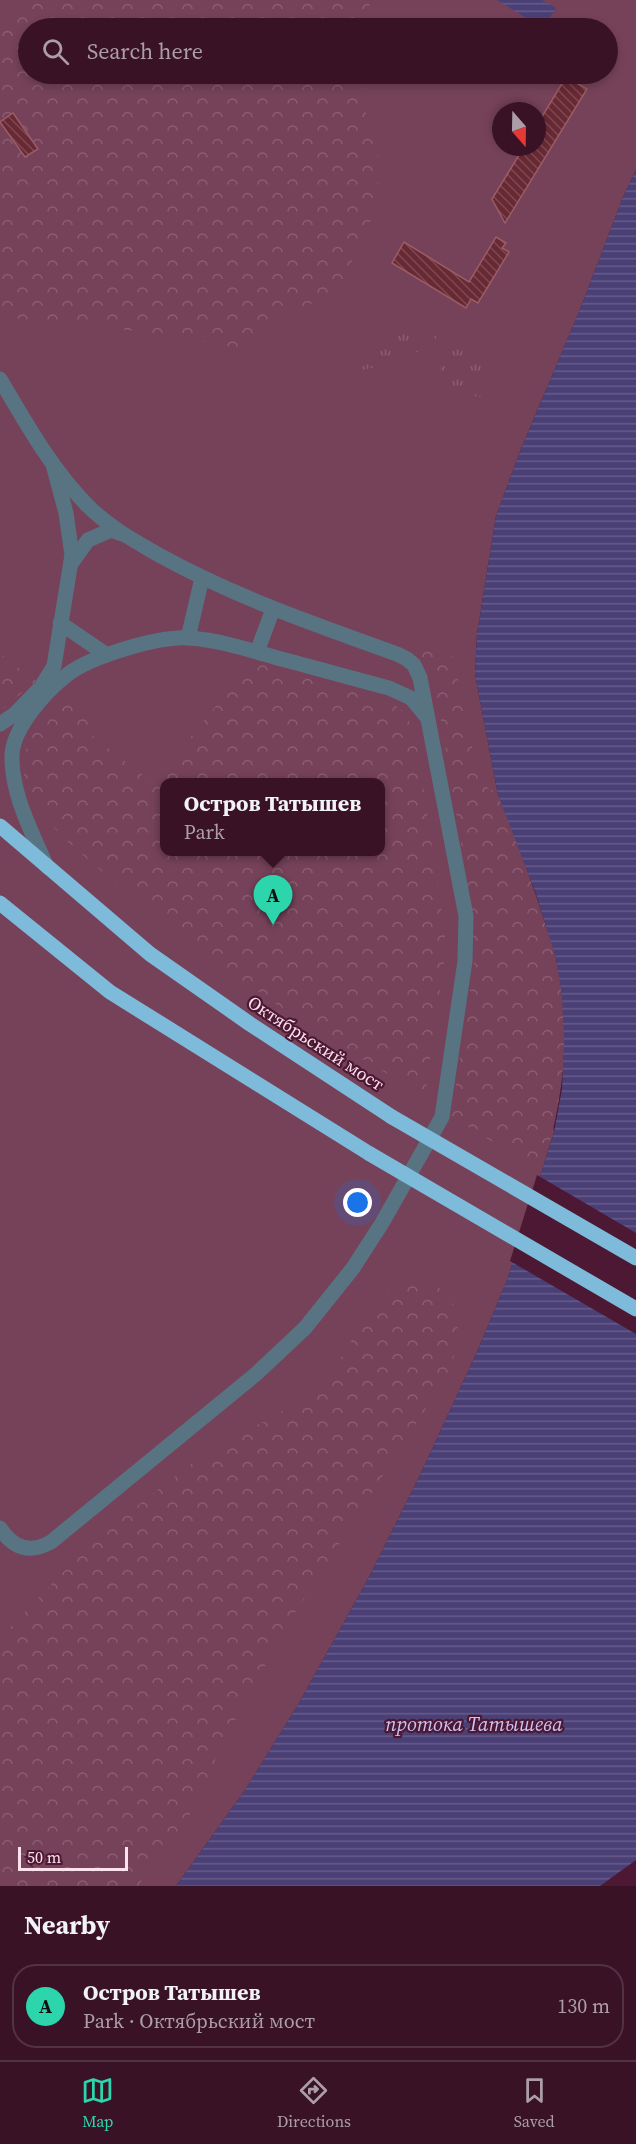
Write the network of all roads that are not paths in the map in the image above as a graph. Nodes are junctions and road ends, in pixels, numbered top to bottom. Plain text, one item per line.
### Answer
1 (0, 379) edge
2 (52, 464) junction
3 (122, 534) junction
4 (72, 564) junction
5 (202, 578) junction
6 (273, 609) junction
7 (60, 623) junction
8 (188, 638) junction
9 (257, 652) junction
10 (107, 655) junction
11 (429, 721) junction
12 (0, 724) edge
13 (0, 826) edge
14 (46, 867) junction
15 (0, 903) edge
16 (636, 1258) edge
17 (636, 1309) edge
18 (0, 1528) edge

1 - 2 lane
2 - 3 lane
2 - 4 lane
3 - 4 lane
3 - 5 lane
4 - 7 lane
5 - 6 lane
5 - 8 lane
6 - 9 lane
6 - 11 lane
7 - 10 lane
7 - 12 lane
8 - 9 lane
8 - 10 lane
9 - 11 lane
10 - 14 lane
11 - 18 lane
13 - 14 main road, Октябрьский мост
14 - 16 main road, Октябрьский мост, bridge
15 - 17 main road, bridge

